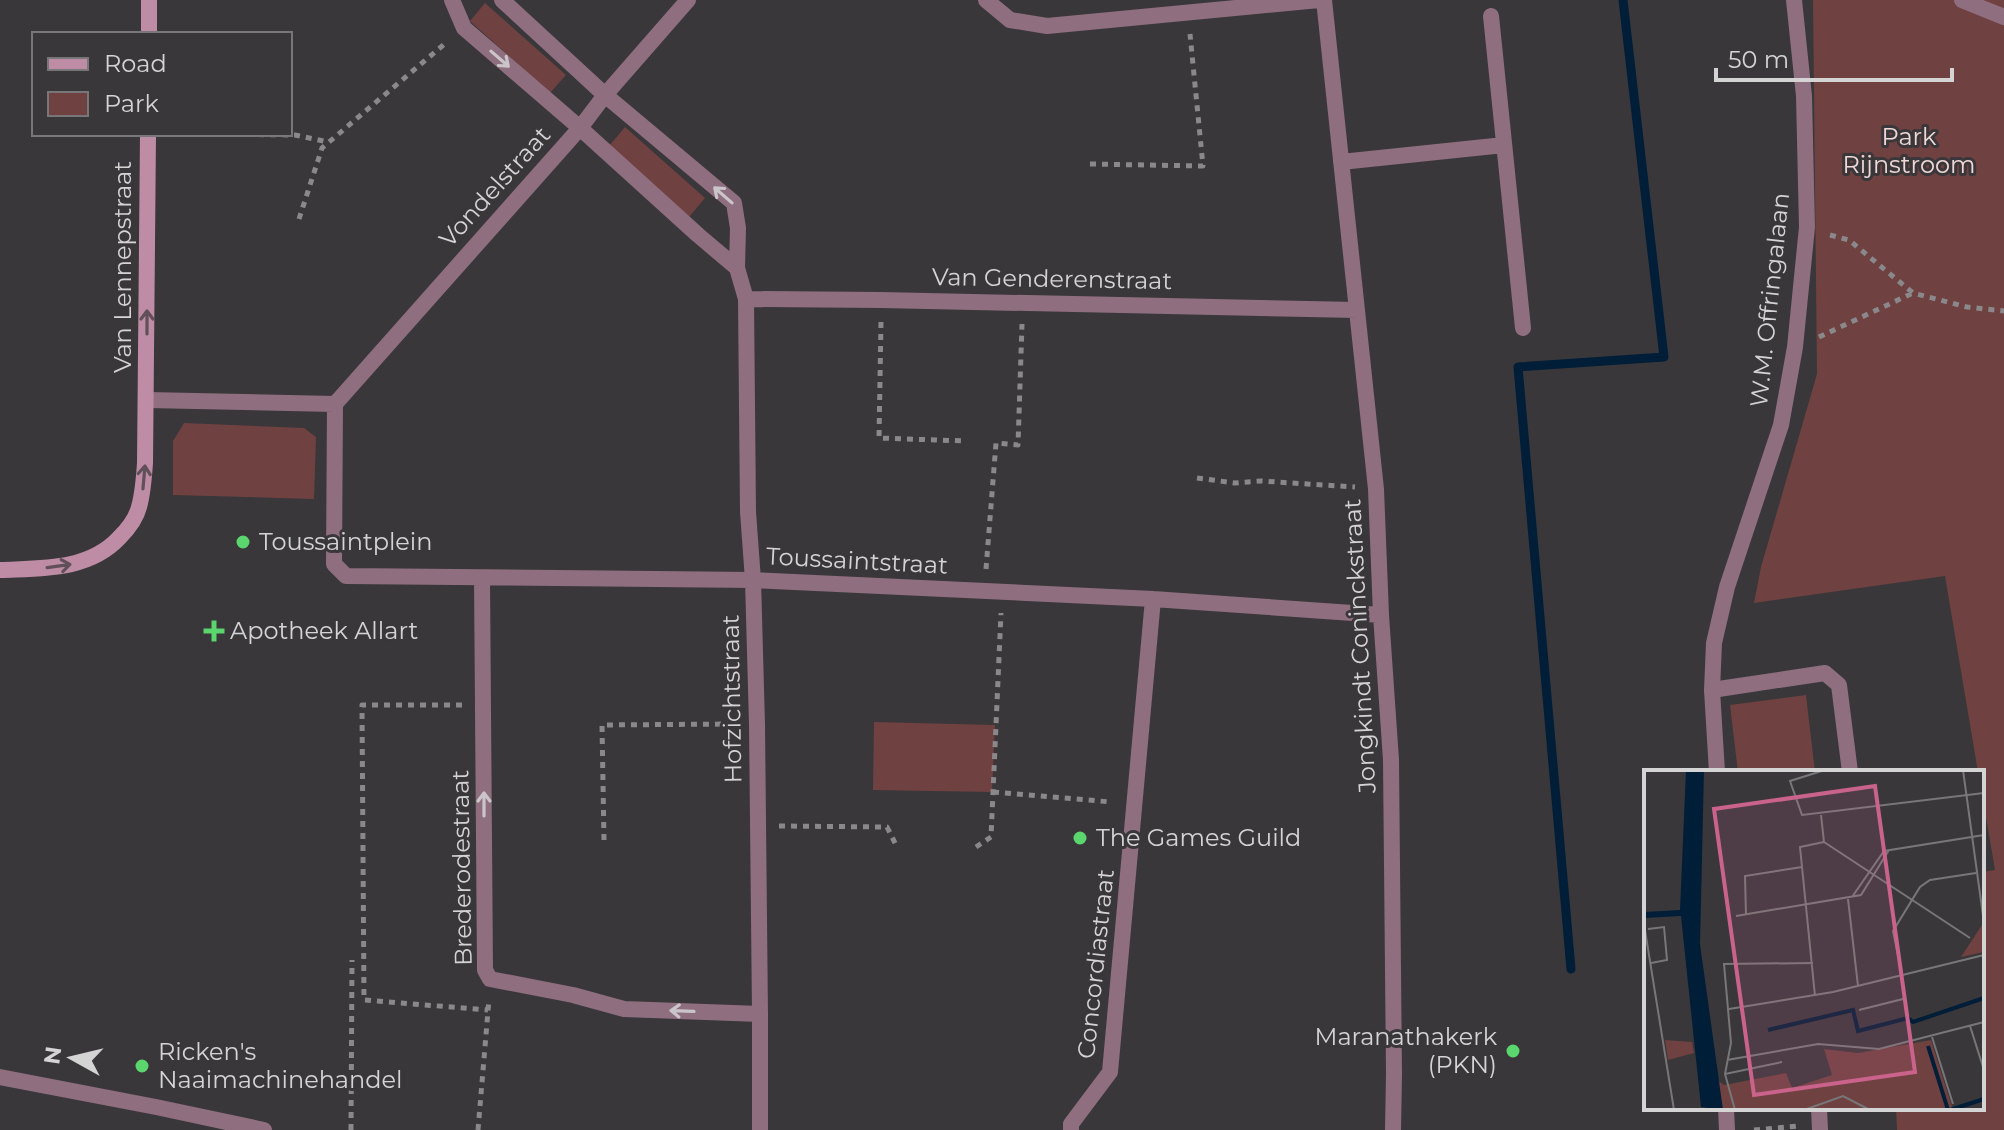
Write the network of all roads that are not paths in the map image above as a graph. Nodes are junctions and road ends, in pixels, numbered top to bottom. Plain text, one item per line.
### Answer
1 (149, 0) edge
2 (452, 0) edge
3 (502, 0) edge
4 (688, 0) edge
5 (986, 0) edge
6 (1322, 0) edge
7 (1794, 0) edge
8 (1962, 0) edge
9 (1491, 16) dead end
10 (2004, 17) edge
11 (149, 32) edge
12 (605, 95) junction
13 (580, 128) junction
14 (148, 136) edge
15 (1504, 145) junction
16 (1341, 162) junction
17 (737, 268) junction
18 (746, 299) junction
19 (1357, 310) junction
20 (1523, 328) dead end
21 (147, 400) junction
22 (335, 404) junction
23 (0, 570) edge
24 (482, 578) junction
25 (753, 580) junction
26 (1153, 599) junction
27 (1381, 615) junction
28 (1712, 690) junction
29 (1717, 770) edge
30 (1850, 770) edge
31 (760, 1014) junction
32 (0, 1077) edge
33 (1726, 1110) edge
34 (264, 1130) edge
35 (760, 1130) edge
36 (1071, 1130) edge
37 (1393, 1130) edge
38 (1727, 1130) edge

1 - 11 street
2 -> 13 street
3 - 12 street, Hofzichtstraat
4 - 12 street, Vondelstraat
5 - 6 street
6 - 16 street, Jongkindt Coninckstraat
7 - 28 street, W.M. Offringalaan
8 - 10 street
9 - 15 street
12 - 13 street, Vondelstraat
17 -> 12 street, Hofzichtstraat
13 - 17 street
13 - 22 street, Vondelstraat
21 -> 14 street, Van Lennepstraat
15 - 16 street
15 - 20 street
16 - 19 street, Jongkindt Coninckstraat
17 - 18 street, Hofzichtstraat
18 - 19 street, Van Genderenstraat
18 - 25 street, Hofzichtstraat
19 - 27 street, Jongkindt Coninckstraat
21 - 22 street
23 -> 21 street
22 - 24 street, Toussaintstraat
24 - 25 street, Toussaintstraat
31 -> 24 street, Brederodestraat
25 - 26 street, Toussaintstraat
25 - 31 street, Hofzichtstraat
26 - 27 street, Toussaintstraat
26 - 36 street, Concordiastraat
27 - 37 street, Jongkindt Coninckstraat
28 - 29 street, W.M. Offringalaan
28 - 30 street
31 - 35 street, Hofzichtstraat
32 - 34 street
33 - 38 street

